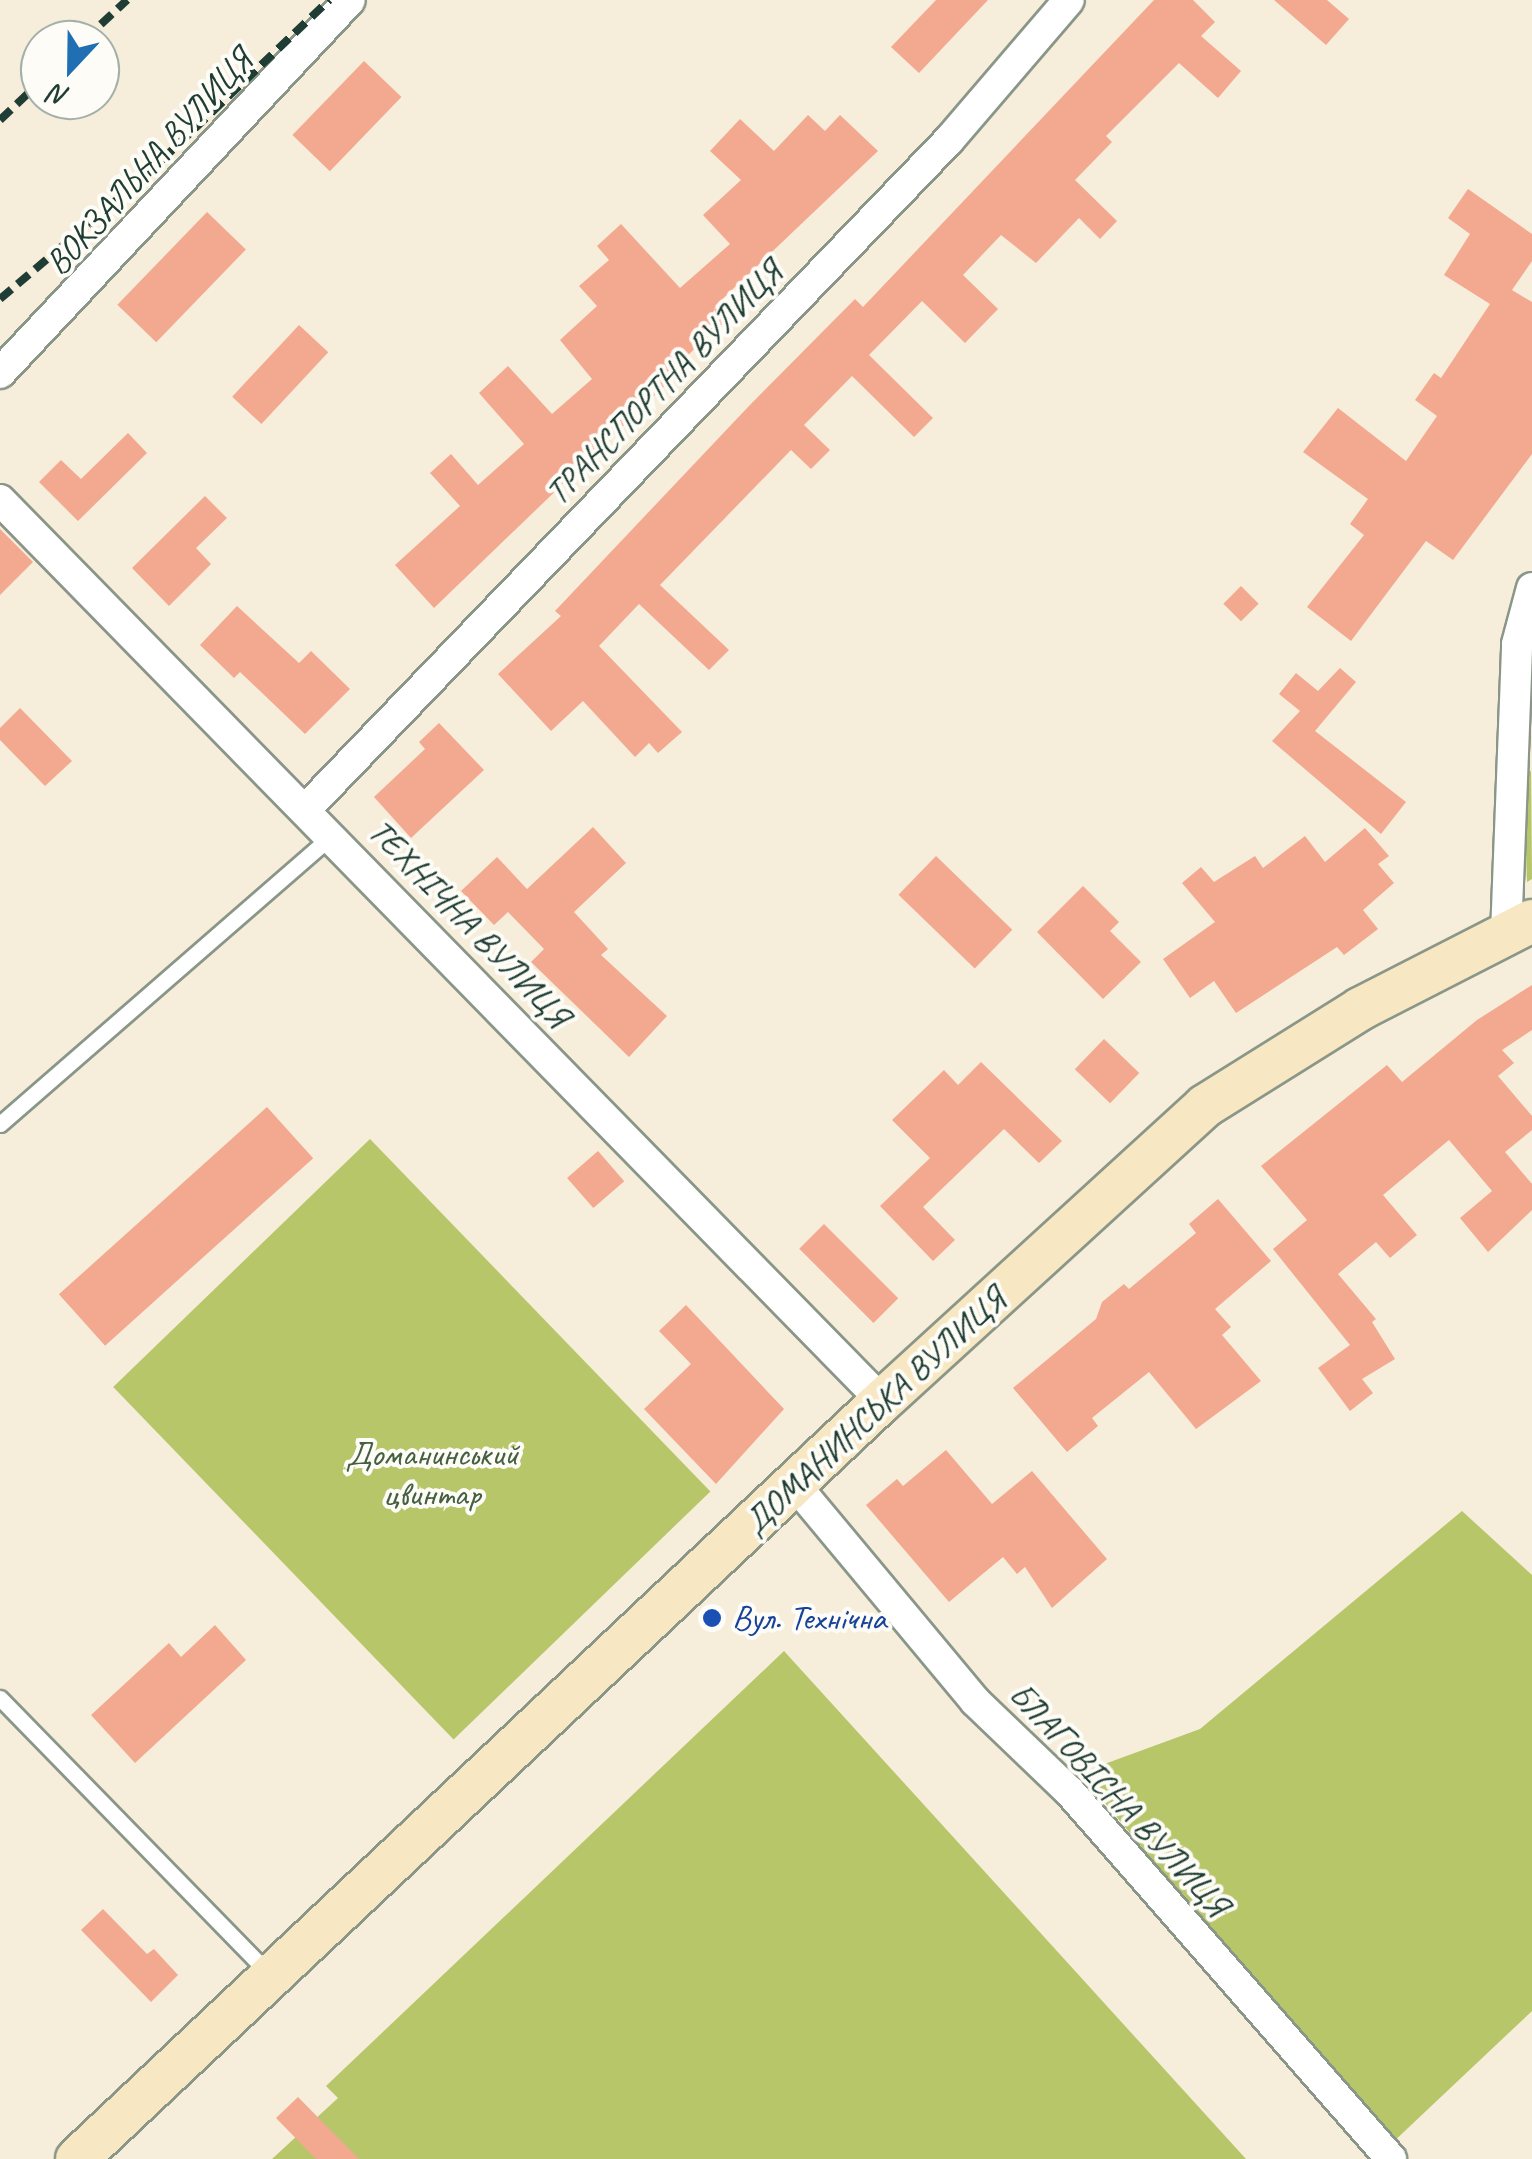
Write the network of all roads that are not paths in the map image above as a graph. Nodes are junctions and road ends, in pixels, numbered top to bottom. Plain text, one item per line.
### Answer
1 (350, 0) edge
2 (1069, 0) edge
3 (0, 373) edge
4 (0, 500) edge
5 (1532, 588) edge
6 (1524, 744) edge
7 (305, 810) junction
8 (331, 836) junction
9 (1519, 928) edge
10 (0, 1124) edge
11 (882, 1401) junction
12 (796, 1486) junction
13 (0, 1698) edge
14 (271, 1976) junction
15 (78, 2159) edge
16 (1392, 2159) edge

1 - 3 street, ВОКЗАЛЬНА ВУЛИЦЯ
2 - 7 street, ТРАНСПОРТНА ВУЛИЦЯ
4 - 7 street, ТЕХНІЧНА ВУЛИЦЯ
5 - 6 street
6 - 9 street
7 - 8 street, ТЕХНІЧНА ВУЛИЦЯ
8 - 10 lane
8 - 11 street, ТЕХНІЧНА ВУЛИЦЯ
9 - 11 main road, ДОМАНИНСЬКА ВУЛИЦЯ
11 - 12 main road, ДОМАНИНСЬКА ВУЛИЦЯ
12 - 14 main road, ДОМАНИНСЬКА ВУЛИЦЯ
12 - 16 street, БЛАГОВІСНА ВУЛИЦЯ
13 - 14 lane
14 - 15 main road, ДОМАНИНСЬКА ВУЛИЦЯ

